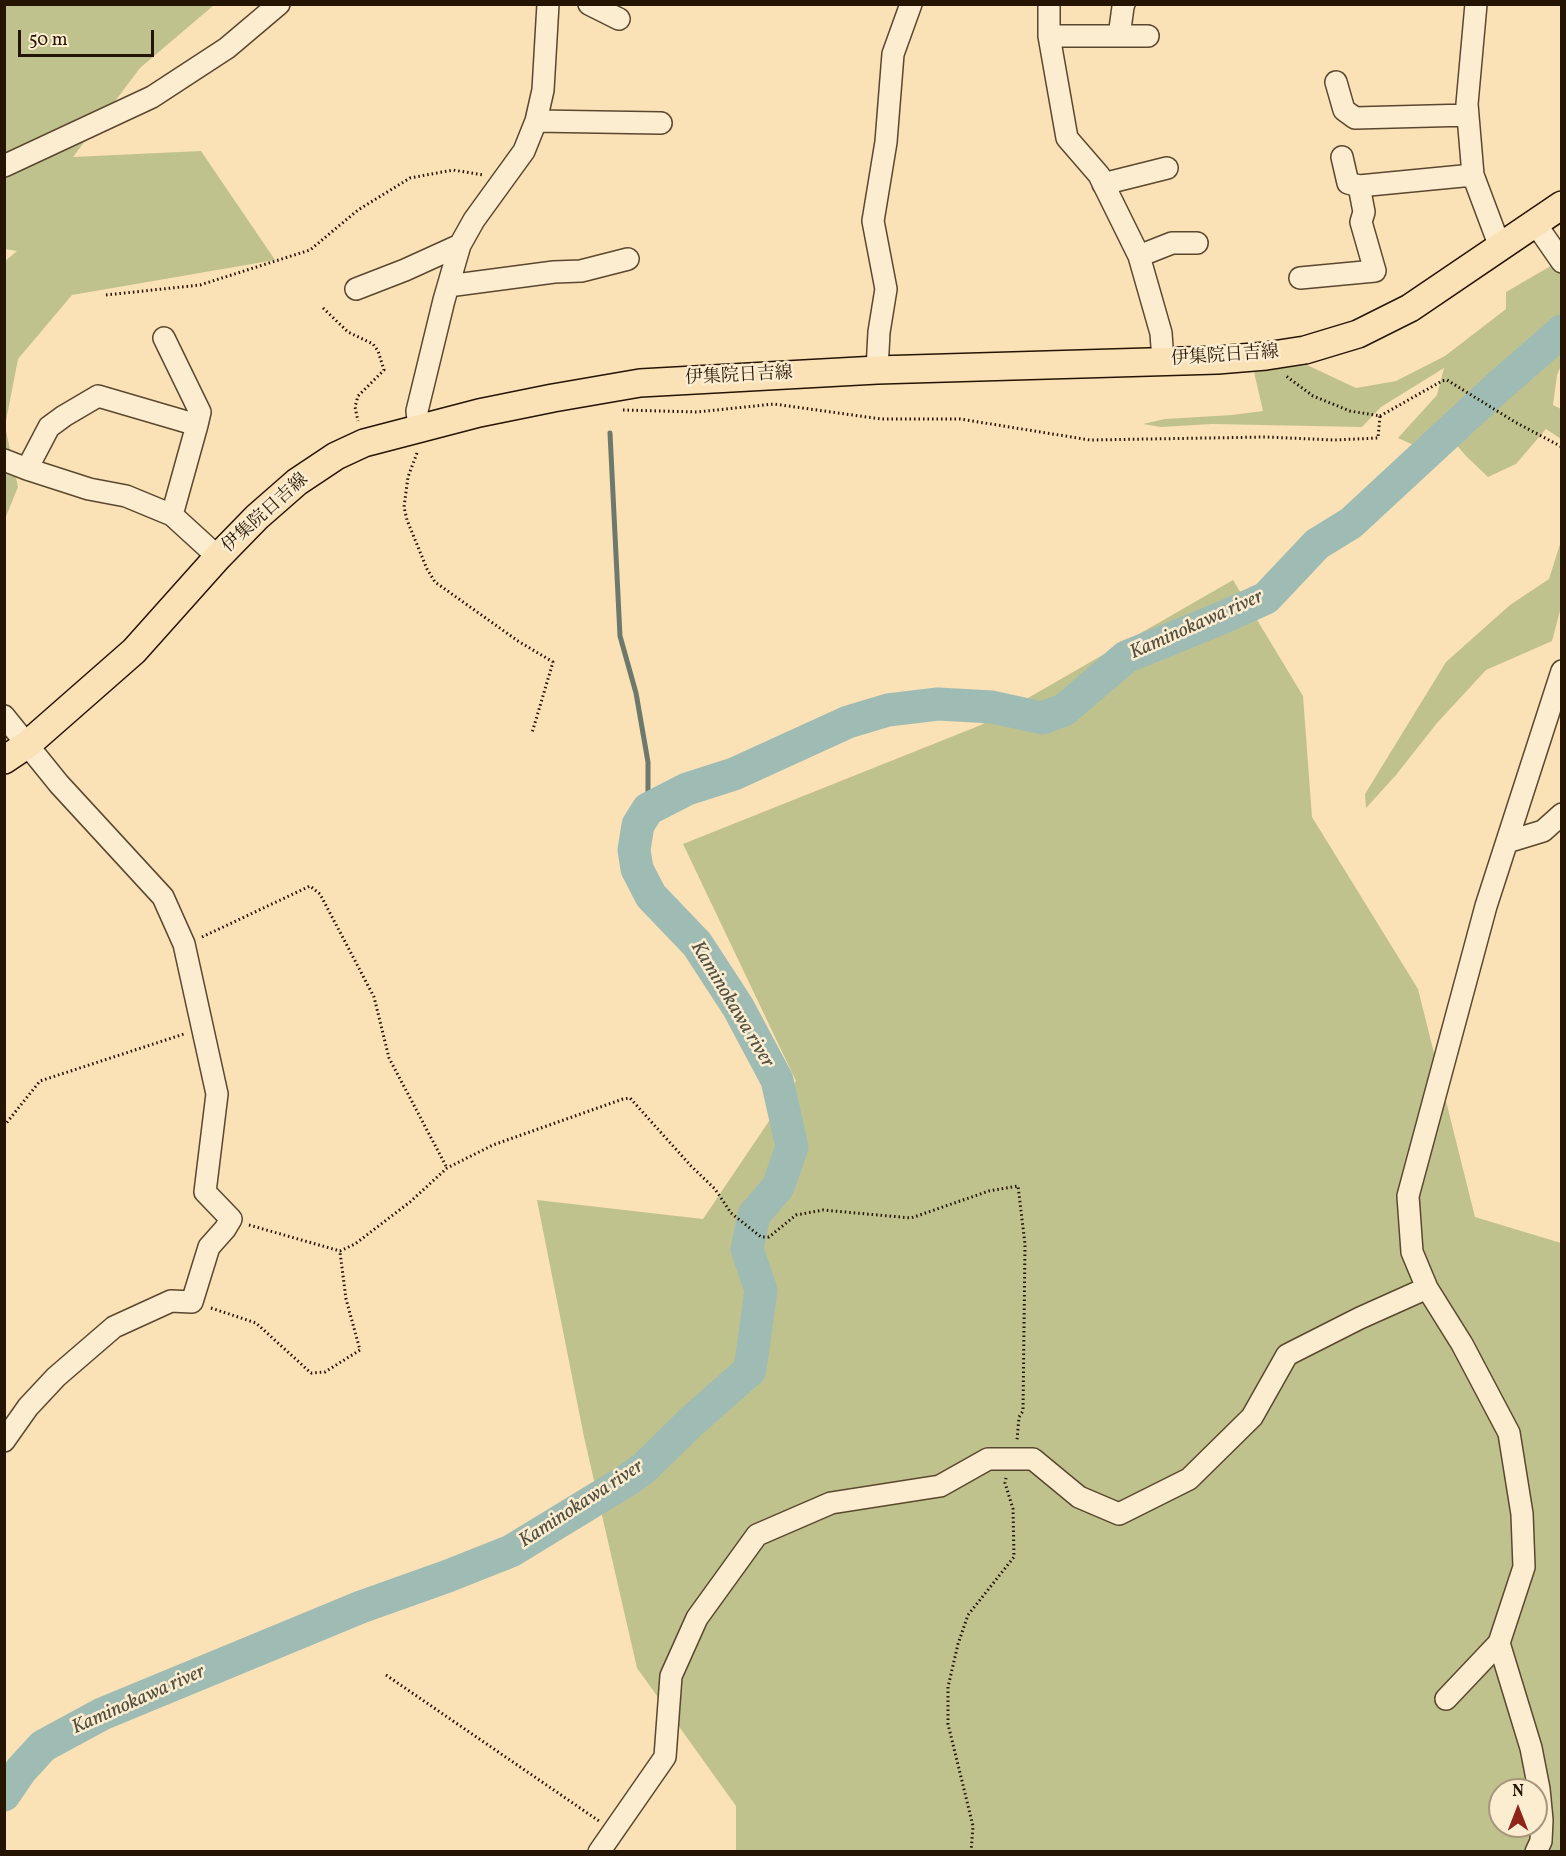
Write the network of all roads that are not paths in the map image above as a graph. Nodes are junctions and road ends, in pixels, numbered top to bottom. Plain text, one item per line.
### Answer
1 (279, 4) edge
2 (548, 4) edge
3 (589, 4) edge
4 (911, 4) edge
5 (1049, 4) edge
6 (1124, 4) edge
7 (1476, 4) edge
8 (619, 19) dead end
9 (1049, 36) junction
10 (1119, 36) junction
11 (1148, 36) dead end
12 (1336, 82) dead end
13 (1468, 115) junction
14 (536, 121) junction
15 (661, 123) dead end
16 (1342, 157) dead end
17 (4, 166) edge
18 (1167, 168) dead end
19 (1473, 174) junction
20 (1103, 184) junction
21 (1359, 186) junction
22 (1562, 204) edge
23 (1535, 223) junction
24 (1197, 243) dead end
25 (460, 245) junction
26 (1500, 247) junction
27 (1139, 255) junction
28 (628, 259) dead end
29 (1560, 260) edge
30 (1300, 279) dead end
31 (448, 286) junction
32 (357, 289) dead end
33 (164, 338) dead end
34 (1163, 361) junction
35 (877, 370) junction
36 (197, 425) junction
37 (419, 428) junction
38 (4, 460) edge
39 (27, 469) junction
40 (172, 515) junction
41 (218, 557) junction
42 (1562, 671) edge
43 (4, 716) edge
44 (28, 744) junction
45 (4, 760) edge
46 (1562, 814) edge
47 (1507, 842) junction
48 (1427, 1288) junction
49 (4, 1441) edge
50 (1499, 1643) junction
51 (1446, 1699) dead end
52 (599, 1851) edge
53 (1536, 1851) edge

1 - 17 street
2 - 14 street
3 - 8 street
4 - 35 street
5 - 9 street
6 - 10 street
7 - 13 street
9 - 10 street
9 - 20 street
10 - 11 street
12 - 13 street
13 - 19 street
14 - 15 street
14 - 25 street
16 - 21 street
18 - 20 street
19 - 21 street
19 - 26 street
20 - 27 street
21 - 30 street
22 - 23 main road, 伊集院日吉線
23 - 26 main road, 伊集院日吉線
23 - 29 street
24 - 27 street
25 - 31 street
25 - 32 street
26 - 34 main road, 伊集院日吉線
27 - 34 street
28 - 31 street
31 - 37 street
33 - 36 street
34 - 35 main road, 伊集院日吉線
35 - 37 main road, 伊集院日吉線
36 - 39 street
36 - 40 street
37 - 41 main road, 伊集院日吉線
38 - 39 street
39 - 40 street
40 - 41 street
41 - 44 main road, 伊集院日吉線
42 - 47 street
43 - 44 street
44 - 45 main road, 伊集院日吉線
44 - 49 street
46 - 47 street
47 - 48 street
48 - 50 street
48 - 52 street
50 - 51 street
50 - 53 street

